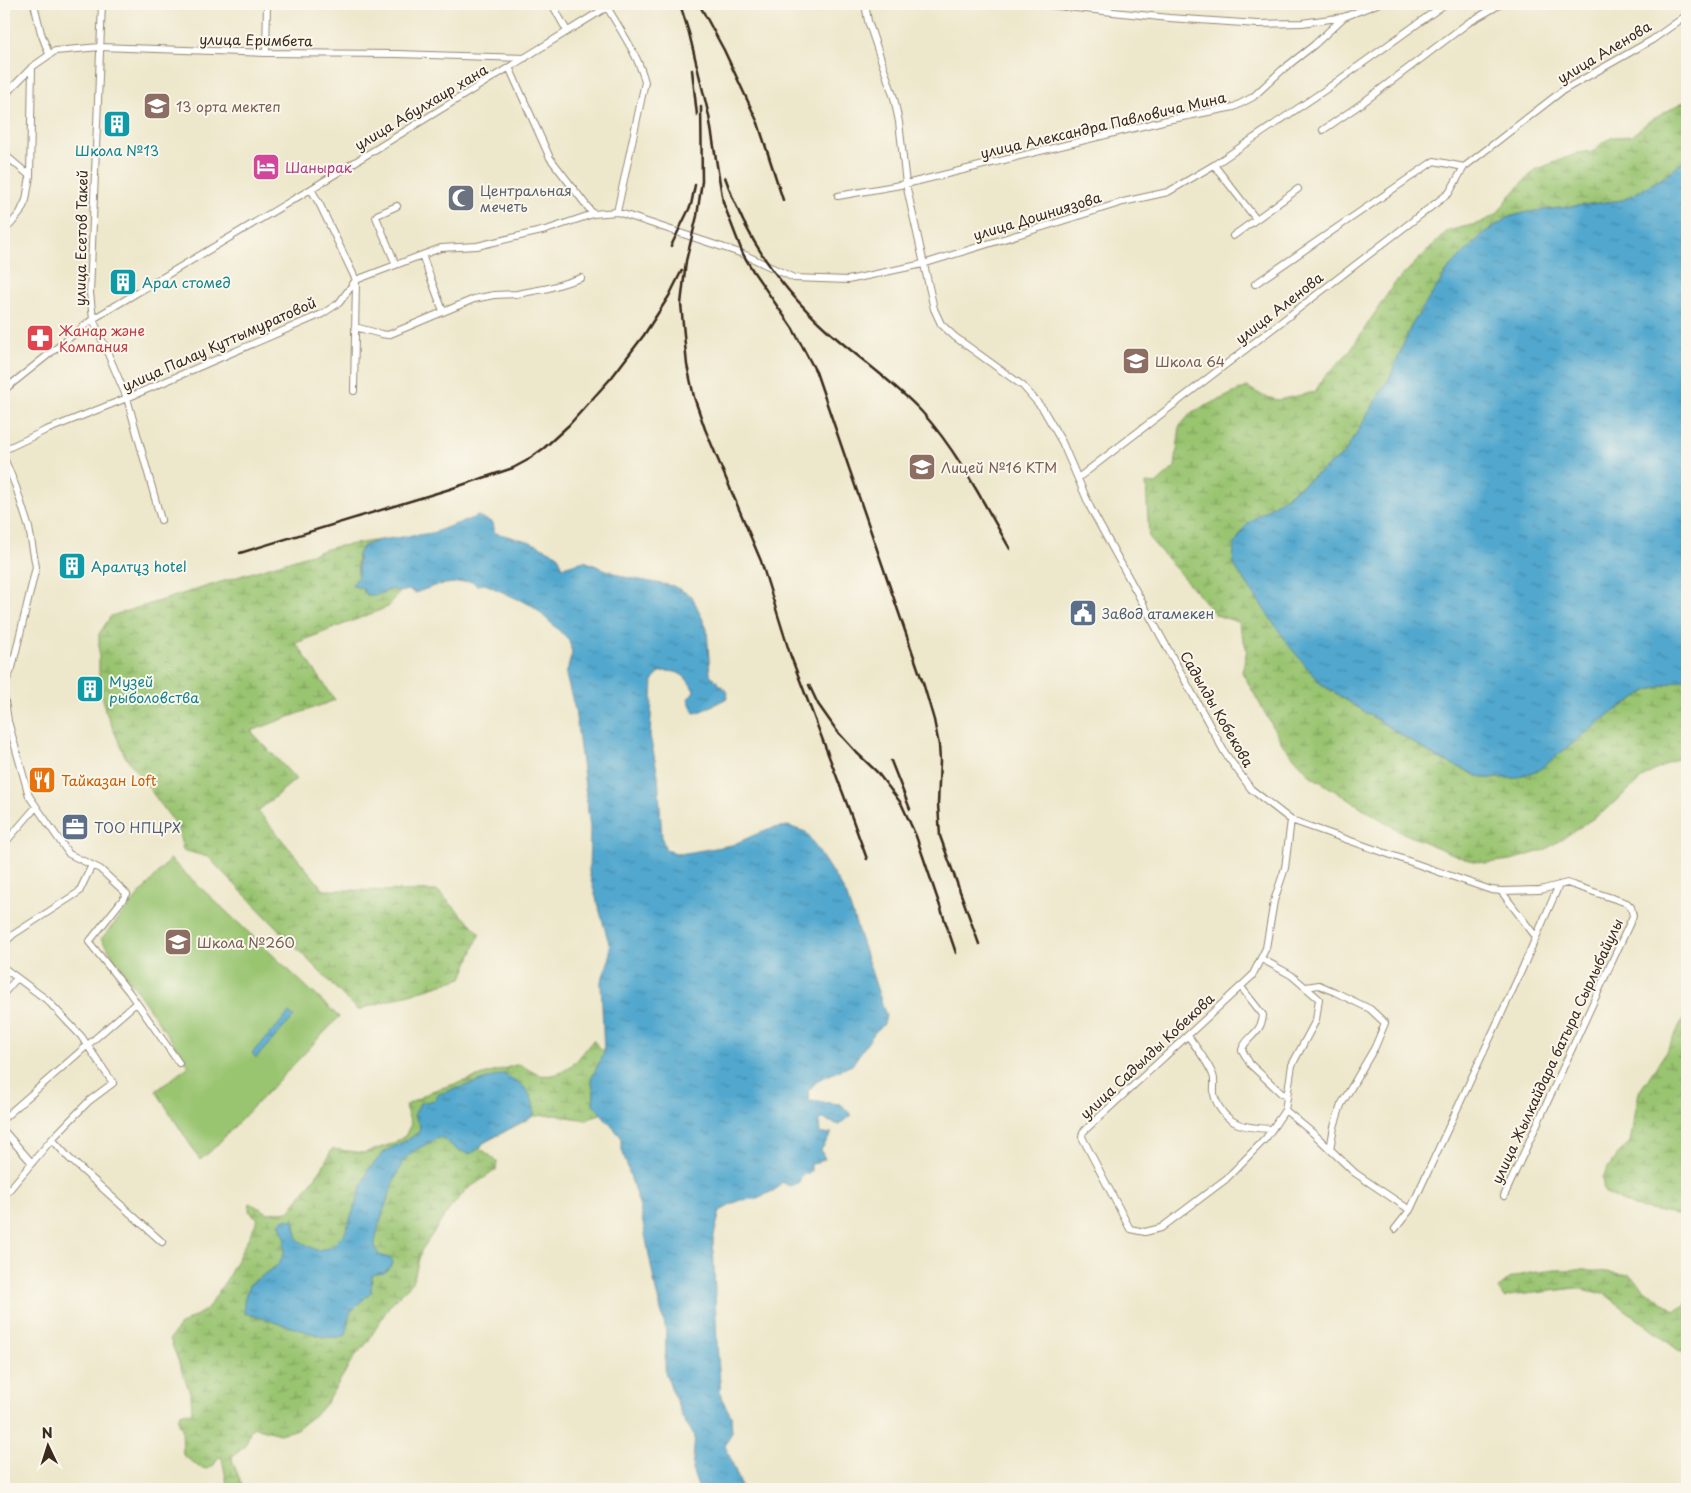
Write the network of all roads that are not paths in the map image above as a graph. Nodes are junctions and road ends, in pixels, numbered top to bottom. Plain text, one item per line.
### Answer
1 (34, 4) edge
2 (102, 4) edge
3 (267, 4) edge
4 (552, 4) edge
5 (865, 4) edge
6 (1038, 4) edge
7 (1377, 4) edge
8 (1445, 4) edge
9 (1502, 4) edge
10 (609, 5) edge
11 (1687, 15) edge
12 (1344, 16) junction
13 (567, 31) junction
14 (100, 46) junction
15 (266, 53) junction
16 (49, 54) junction
17 (524, 58) junction
18 (32, 67) junction
19 (509, 67) junction
20 (4, 96) edge
21 (1323, 130) dead end
22 (4, 154) edge
23 (1214, 165) junction
24 (1464, 168) junction
25 (30, 176) junction
26 (906, 184) junction
27 (311, 189) junction
28 (1298, 189) dead end
29 (838, 196) dead end
30 (396, 206) dead end
31 (617, 212) junction
32 (593, 214) junction
33 (1256, 219) junction
34 (10, 225) dead end
35 (1233, 236) dead end
36 (422, 255) junction
37 (923, 264) junction
38 (396, 265) junction
39 (581, 278) dead end
40 (356, 280) junction
41 (1255, 284) dead end
42 (443, 311) junction
43 (93, 319) junction
44 (356, 326) junction
45 (4, 390) edge
46 (354, 391) dead end
47 (127, 398) junction
48 (4, 450) edge
49 (4, 458) edge
50 (1078, 478) junction
51 (161, 520) dead end
52 (4, 686) edge
53 (4, 695) edge
54 (36, 807) junction
55 (1291, 820) junction
56 (4, 844) edge
57 (92, 865) junction
58 (1558, 885) junction
59 (1501, 891) junction
60 (1633, 916) joint
61 (1536, 937) junction
62 (4, 943) edge
63 (1262, 960) junction
64 (4, 968) edge
65 (17, 978) junction
66 (1241, 987) junction
67 (1306, 987) junction
68 (4, 993) edge
69 (136, 1003) junction
70 (1188, 1036) junction
71 (86, 1045) junction
72 (179, 1063) dead end
73 (1287, 1096) junction
74 (1285, 1110) junction
75 (4, 1118) edge
76 (1272, 1129) junction
77 (4, 1131) edge
78 (52, 1139) junction
79 (1330, 1149) junction
80 (32, 1163) junction
81 (4, 1196) edge
82 (1504, 1196) dead end
83 (1410, 1210) junction
84 (1395, 1228) dead end
85 (162, 1242) dead end

1 - 16 street
2 - 14 street, улица Есетов Такей
3 - 15 street
4 - 13 street
5 - 26 street, Садылды Кобекова
6 - 12 street
7 - 12 street
8 - 23 street, улица Дошниязова
9 - 21 street
10 - 13 street, улица Абулхаир хана
10 - 31 street
11 - 24 street, улица Аленова
12 - 26 street, улица Александра Павловича Мина
13 - 17 street, улица Абулхаир хана
14 - 15 street, улица Еримбета
14 - 16 street, улица Еримбета
14 - 43 street, улица Есетов Такей
15 - 17 street, улица Еримбета
16 - 18 street, улица Еримбета
17 - 19 street, улица Абулхаир хана
18 - 20 street, улица Еримбета
18 - 25 street
19 - 27 street, улица Абулхаир хана
19 - 32 street
22 - 25 street
23 - 33 street
23 - 37 street, улица Дошниязова
24 - 41 street
24 - 50 street, улица Аленова
25 - 34 street
26 - 29 street, улица Александра Павловича Мина
26 - 37 street, Садылды Кобекова
27 - 40 street
27 - 43 street, улица Абулхаир хана
28 - 33 street
30 - 38 street
31 - 32 street, улица Дошниязова
31 - 37 street, улица Дошниязова
32 - 36 street, улица Дошниязова
33 - 35 street
36 - 38 street
36 - 42 street
37 - 50 street, Садылды Кобекова
38 - 40 street
39 - 42 street
40 - 44 street
40 - 47 street, улица Палау Куттымуратовой
42 - 44 street
43 - 45 street, улица Абулхаир хана
43 - 47 street, улица Есетов Такей
44 - 46 street
47 - 48 street, улица Палау Куттымуратовой
47 - 51 street, улица Есетов Такей
49 - 52 street
50 - 55 street, Садылды Кобекова
53 - 54 street
54 - 56 street
54 - 57 street
55 - 59 street, Садылды Кобекова
55 - 63 street, улица Садылды Кобекова
57 - 62 street
57 - 69 street
58 - 59 street, Садылды Кобекова
58 - 60 street, Садылды Кобекова
58 - 61 street
59 - 61 street
60 - 82 street, улица Жылкайдара батыра Сырлыбайулы
61 - 83 street
63 - 66 street, улица Садылды Кобекова
63 - 67 street, улица Садылды Кобекова
64 - 65 street
65 - 68 street
65 - 71 street
66 - 70 street, улица Садылды Кобекова
66 - 73 street
67 - 73 street, улица Садылды Кобекова
67 - 79 street
69 - 71 street
69 - 72 street
70 - 76 street
70 - 76 street, улица Садылды Кобекова
71 - 75 street
71 - 78 street
73 - 74 street, улица Садылды Кобекова
74 - 76 street, улица Садылды Кобекова
74 - 79 street
77 - 80 street
78 - 80 street
78 - 85 street
79 - 83 street
80 - 81 street
83 - 84 street

